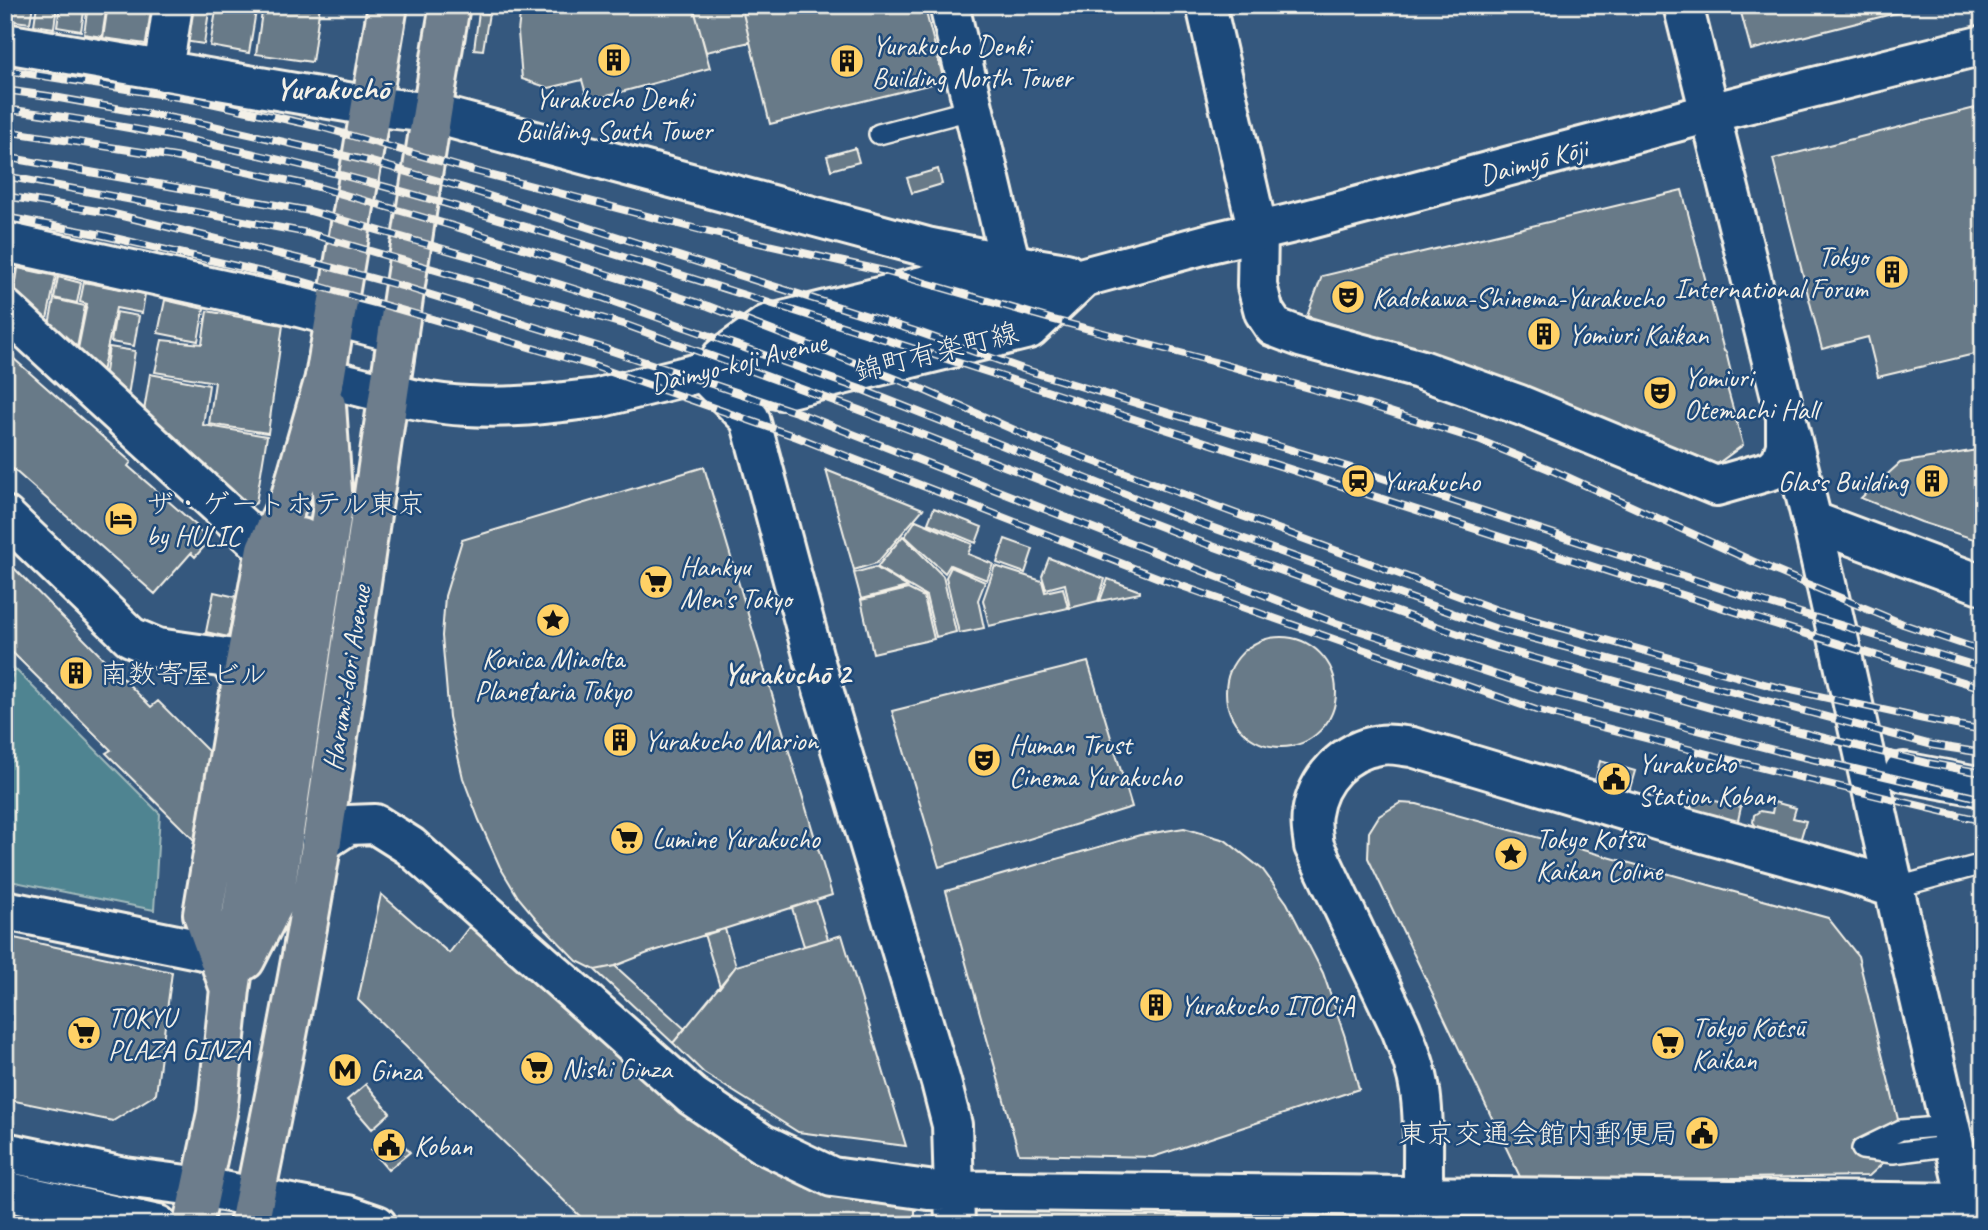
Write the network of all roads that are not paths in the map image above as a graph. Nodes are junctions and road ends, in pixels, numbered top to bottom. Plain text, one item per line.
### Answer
1 (173, 5) edge
2 (388, 5) edge
3 (450, 5) edge
4 (949, 5) edge
5 (1206, 5) edge
6 (1683, 5) edge
7 (5, 43) edge
8 (1983, 45) edge
9 (163, 71) junction
10 (370, 106) junction
11 (974, 111) junction
12 (431, 113) junction
13 (1710, 113) junction
14 (879, 134) dead end
15 (1258, 232) junction
16 (5, 242) edge
17 (1084, 276) junction
18 (1014, 278) junction
19 (5, 309) edge
20 (336, 316) junction
21 (397, 333) junction
22 (702, 371) junction
23 (325, 378) junction
24 (388, 393) junction
25 (1786, 417) junction
26 (5, 516) edge
27 (1812, 521) junction
28 (284, 544) junction
29 (1983, 585) edge
30 (242, 680) junction
31 (1903, 772) dead end
32 (1983, 787) edge
33 (321, 843) junction
34 (1983, 864) edge
35 (1894, 888) junction
36 (5, 910) edge
37 (217, 953) junction
38 (230, 989) junction
39 (5, 1152) edge
40 (202, 1187) junction
41 (5, 1191) edge
42 (1424, 1200) junction
43 (955, 1207) edge
44 (1975, 1210) edge
45 (252, 1211) edge
46 (158, 1225) edge
47 (193, 1225) edge
48 (377, 1225) edge

1 - 9 street
2 - 10 main road
3 - 12 main road, Harumi-dori Avenue
4 - 11 street
5 - 15 street
6 - 13 street
7 - 9 street
8 - 13 street, Daimyō Kōji
9 - 10 street
10 - 12 street
10 - 20 main road
11 - 14 lane
11 - 18 street
12 - 18 street
12 - 21 main road, Harumi-dori Avenue
13 - 15 street, Daimyō Kōji
13 - 25 street
15 - 17 street, Daimyō Kōji
15 - 25 street
16 - 20 street
17 - 18 street, Daimyo-koji Avenue
17 - 22 street, 錦町有楽町線
18 - 22 street, Daimyo-koji Avenue
19 - 28 street
20 - 21 street
20 - 23 main road
21 - 24 main road, Harumi-dori Avenue
22 - 24 street, Daimyo-koji Avenue
22 - 43 street
23 - 24 street
23 - 28 main road
23 - 38 main road
24 - 33 main road, Harumi-dori Avenue
25 - 27 street
26 - 30 street
27 - 29 street
27 - 35 street
28 - 30 main road
28 - 38 main road
30 - 37 main road
31 - 32 street
33 - 43 street
33 - 45 main road, Harumi-dori Avenue
34 - 35 lane
35 - 42 street
35 - 44 street
36 - 37 street
37 - 38 main road
38 - 40 main road
39 - 40 street
40 - 45 street
40 - 47 main road
41 - 46 street
42 - 43 street
42 - 44 street
45 - 48 street

